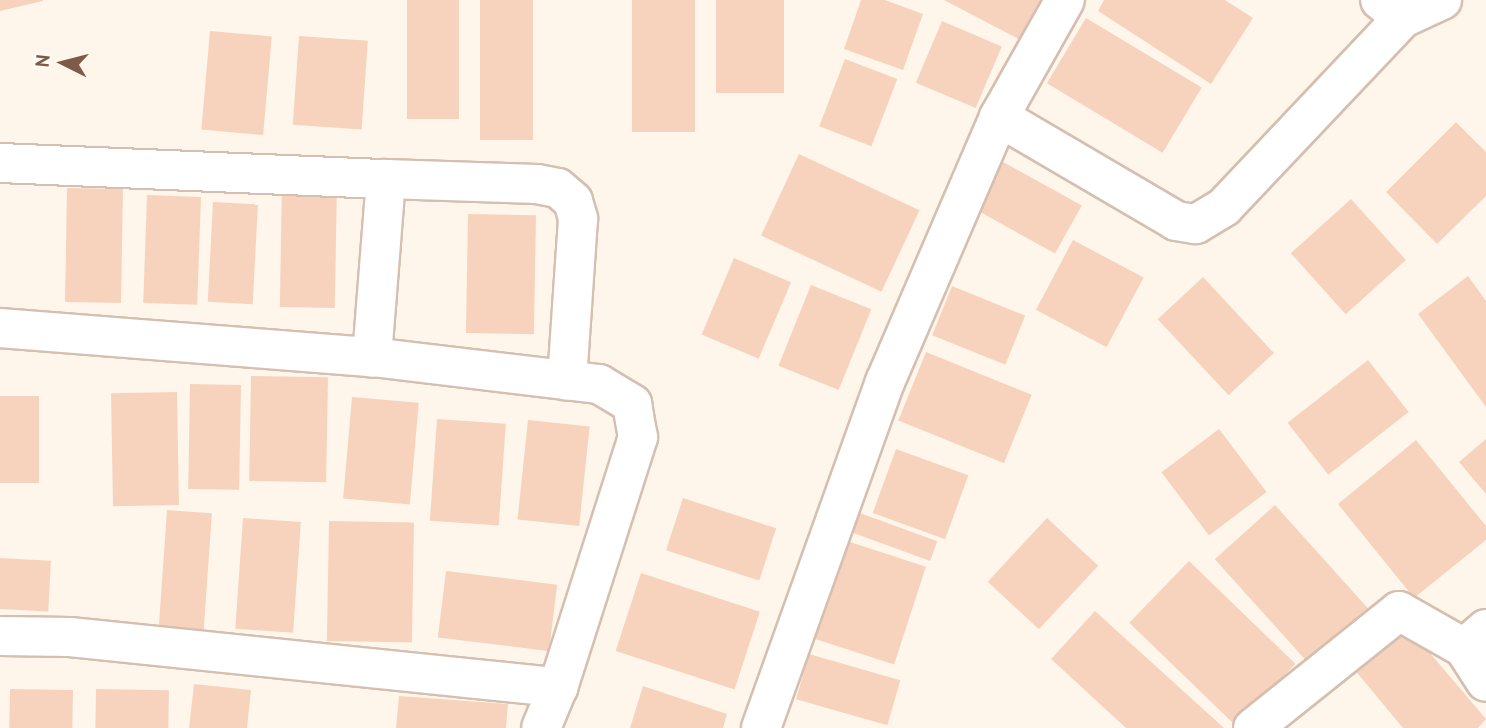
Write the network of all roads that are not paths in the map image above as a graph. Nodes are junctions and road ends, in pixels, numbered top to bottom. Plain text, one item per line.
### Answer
1 (1065, 0) edge
2 (1442, 0) edge
3 (1391, 9) edge
4 (999, 117) junction
5 (0, 163) edge
6 (386, 179) junction
7 (0, 328) edge
8 (372, 358) junction
9 (567, 381) junction
10 (0, 636) edge
11 (1475, 638) edge
12 (1486, 682) edge
13 (558, 687) junction
14 (541, 728) edge
15 (761, 728) edge
16 (1253, 728) edge

1 - 4 street
2 - 3 street
3 - 4 street
4 - 15 street
5 - 6 street
6 - 8 street
6 - 9 street
7 - 8 street
8 - 9 street
9 - 13 street
10 - 13 street
11 - 12 street
11 - 16 street
13 - 14 street

